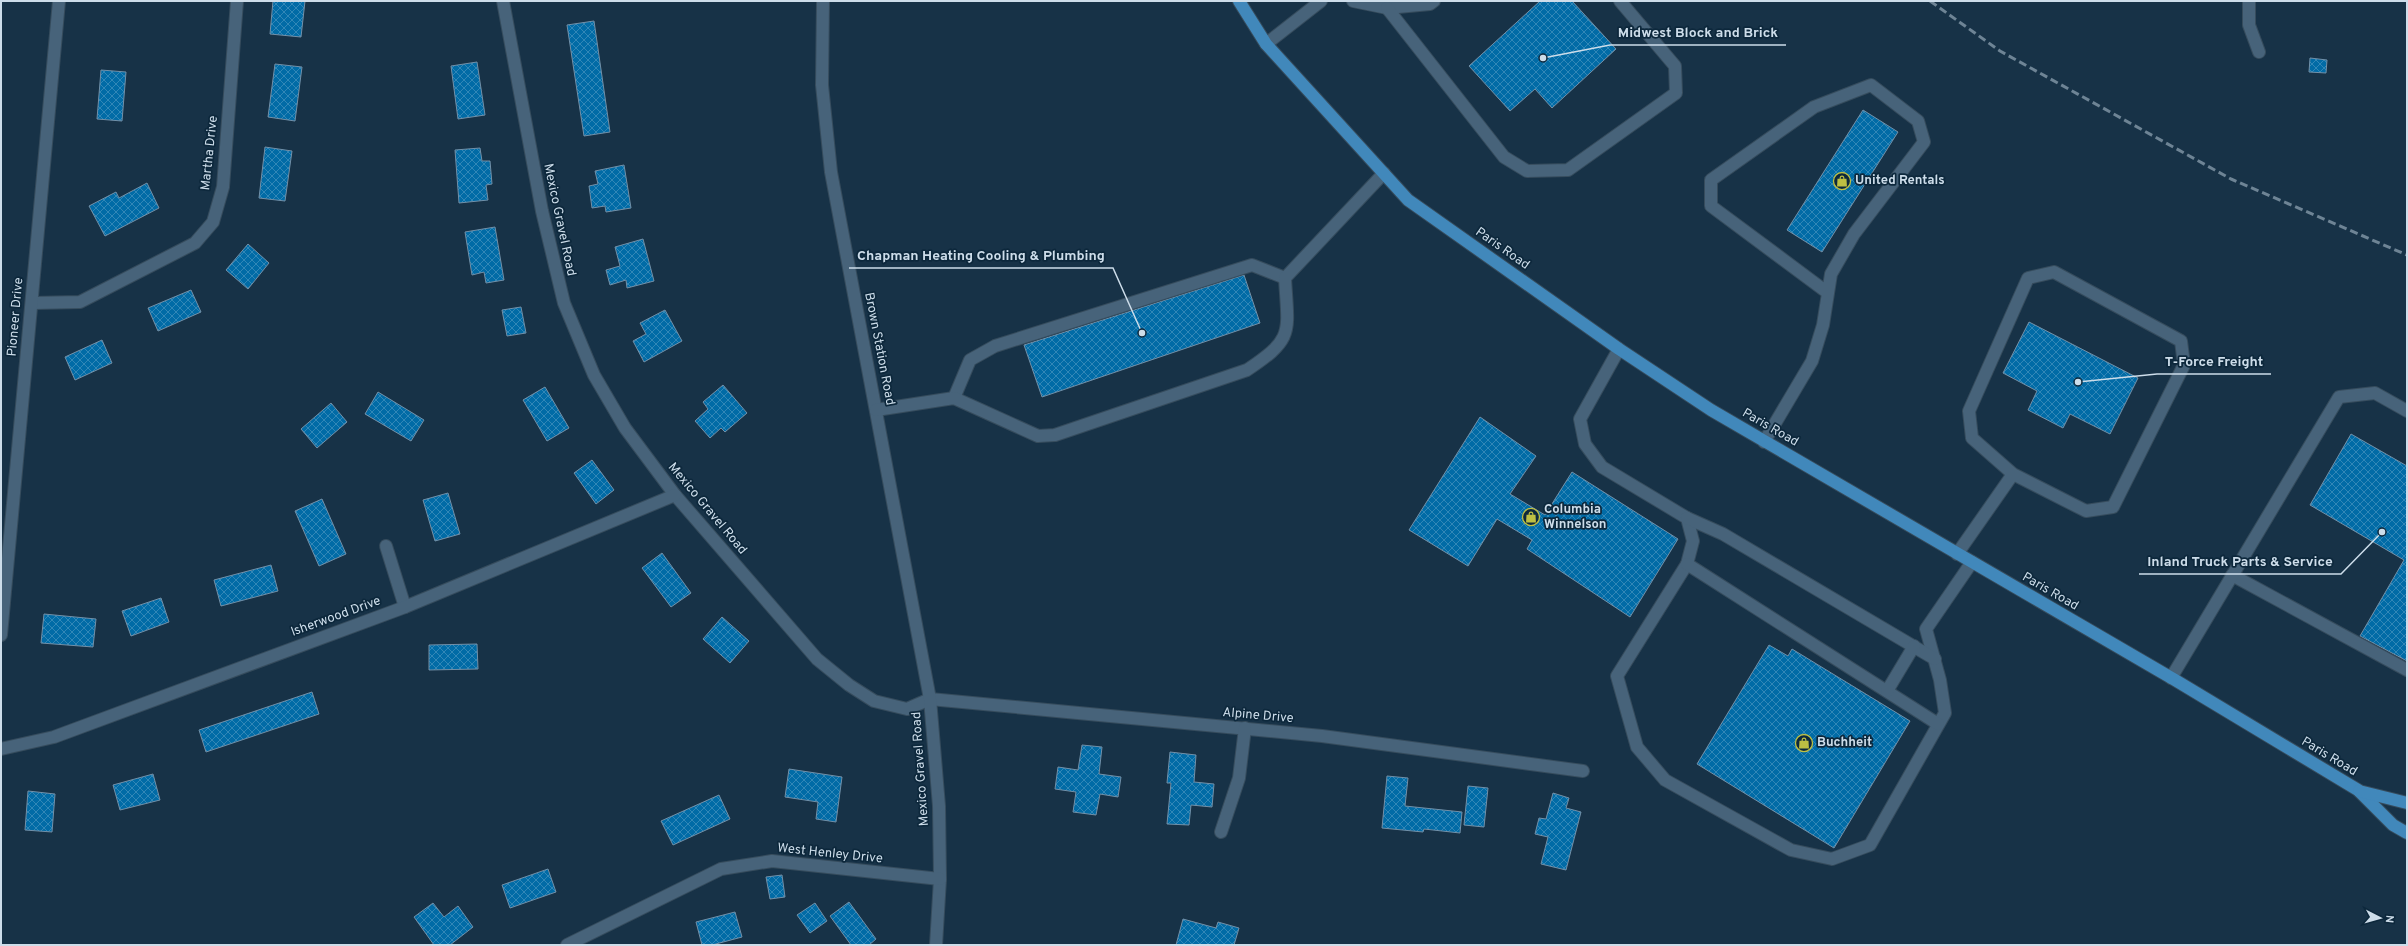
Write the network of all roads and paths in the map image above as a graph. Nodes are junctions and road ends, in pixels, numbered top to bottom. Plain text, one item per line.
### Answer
1 (59, 1) edge
2 (237, 1) edge
3 (504, 1) edge
4 (823, 1) edge
5 (1239, 1) edge
6 (1321, 1) edge
7 (1353, 1) edge
8 (1434, 1) edge
9 (1620, 1) edge
10 (2248, 1) edge
11 (1387, 8) junction
12 (1266, 44) junction
13 (2259, 52) dead end
14 (1384, 173) junction
15 (1285, 278) junction
16 (1828, 293) junction
17 (32, 303) junction
18 (1619, 349) junction
19 (954, 398) junction
20 (876, 410) junction
21 (2407, 411) edge
22 (1764, 442) junction
23 (2013, 474) junction
24 (675, 495) junction
25 (1687, 518) junction
26 (386, 546) dead end
27 (1957, 554) junction
28 (1972, 562) junction
29 (1687, 564) junction
30 (2232, 575) junction
31 (405, 607) junction
32 (1, 635) edge
33 (1914, 646) junction
34 (1935, 659) junction
35 (2407, 670) edge
36 (2171, 678) junction
37 (1886, 691) junction
38 (930, 700) junction
39 (1938, 724) junction
40 (1245, 728) junction
41 (1, 749) edge
42 (1583, 771) dead end
43 (2358, 790) junction
44 (2407, 803) edge
45 (1221, 832) dead end
46 (2407, 833) edge
47 (940, 879) junction
48 (567, 945) edge
49 (936, 945) edge

1 - 17 street, Pioneer Drive
2 - 17 street, Martha Drive
3 - 24 street, Mexico Gravel Road
4 - 20 street, Brown Station Road
5 - 12 main road, Paris Road
6 - 12 street
7 - 11 street
8 - 11 street
9 - 11 street
10 - 13 street
12 - 14 main road, Paris Road
14 - 15 street
14 - 18 main road, Paris Road
15 - 19 street
15 - 19 street
16 - 16 street
16 - 22 street
17 - 32 street, Pioneer Drive
18 - 22 main road, Paris Road
18 - 25 street
19 - 20 street
20 - 38 street, Brown Station Road
21 - 30 street
22 - 27 main road, Paris Road
23 - 23 street
23 - 27 street
24 - 31 street, Isherwood Drive
24 - 38 street, Mexico Gravel Road
25 - 29 street
25 - 33 street
26 - 31 street
27 - 28 main road, Paris Road
28 - 34 street
28 - 36 main road, Paris Road
29 - 37 street
29 - 39 street
30 - 35 street
30 - 36 street
31 - 41 street, Isherwood Drive
33 - 34 street
33 - 37 street
34 - 39 street
36 - 43 main road, Paris Road
37 - 39 street
38 - 40 street, Alpine Drive
38 - 47 street, Mexico Gravel Road
40 - 42 street, Alpine Drive
40 - 45 street
43 - 44 main road, Paris Road
43 - 46 main road, Paris Road
47 - 48 street, West Henley Drive
47 - 49 street, Mexico Gravel Road

